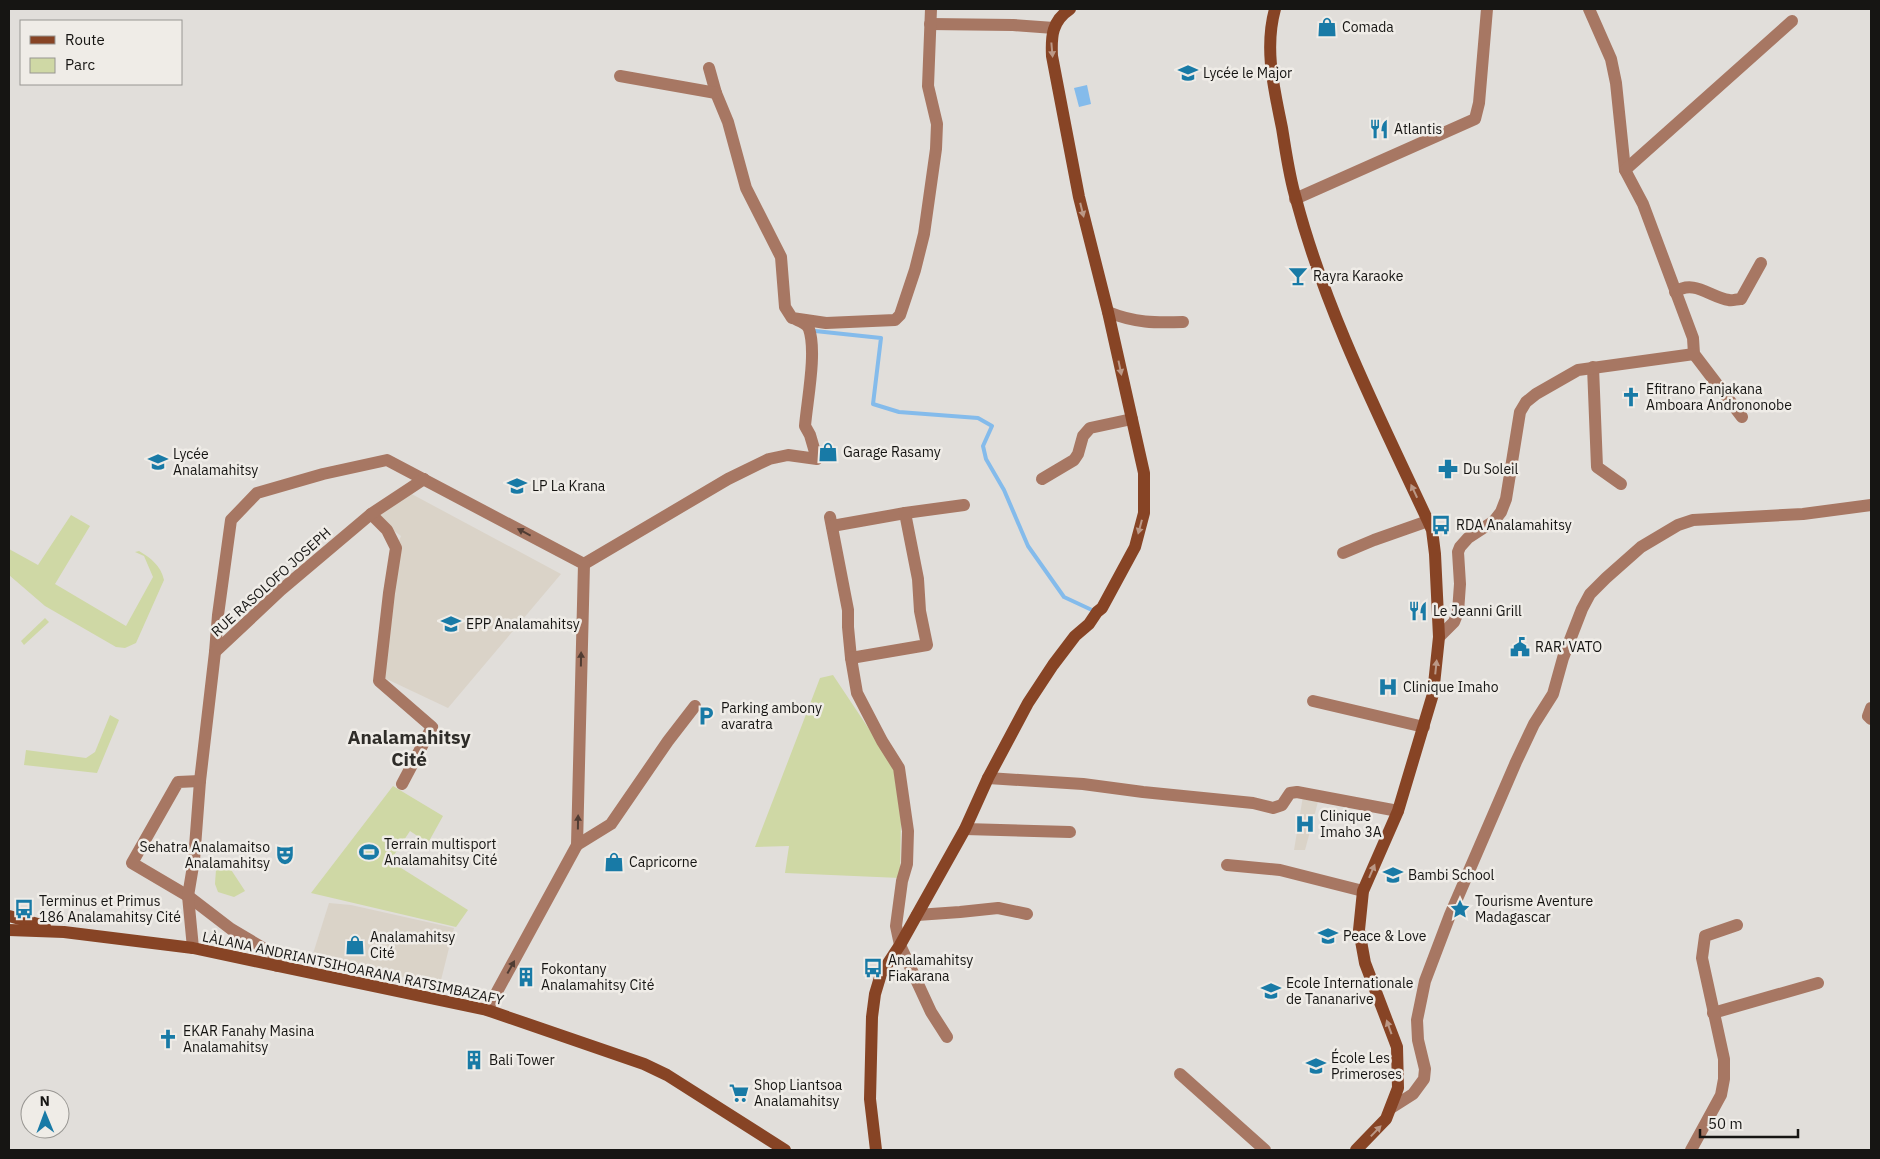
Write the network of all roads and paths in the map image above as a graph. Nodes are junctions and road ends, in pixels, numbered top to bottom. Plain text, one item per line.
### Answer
1 (931, 9) edge
2 (1070, 9) edge
3 (1275, 9) edge
4 (1487, 9) edge
5 (1589, 9) edge
6 (1792, 21) dead end
7 (930, 24) junction
8 (1054, 28) junction
9 (709, 68) dead end
10 (620, 76) dead end
11 (716, 93) junction
12 (1625, 170) junction
13 (1295, 199) junction
14 (1761, 263) dead end
15 (1676, 292) junction
16 (1108, 312) junction
17 (792, 318) junction
18 (1183, 322) dead end
19 (1694, 354) junction
20 (1593, 367) junction
21 (1742, 417) dead end
22 (1132, 419) junction
23 (424, 479) junction
24 (1042, 479) dead end
25 (1621, 484) dead end
26 (964, 505) dead end
27 (1871, 505) edge
28 (906, 513) junction
29 (371, 514) junction
30 (1428, 521) junction
31 (1343, 553) dead end
32 (584, 564) junction
33 (1439, 637) junction
34 (215, 652) junction
35 (851, 658) junction
36 (1313, 700) dead end
37 (694, 706) dead end
38 (1871, 708) edge
39 (1871, 719) edge
40 (1424, 727) junction
41 (988, 778) junction
42 (200, 781) junction
43 (402, 784) dead end
44 (1398, 811) junction
45 (965, 829) junction
46 (1070, 832) dead end
47 (577, 845) junction
48 (1226, 865) dead end
49 (1363, 891) junction
50 (188, 896) junction
51 (1027, 914) dead end
52 (917, 915) junction
53 (9, 916) edge
54 (1737, 925) dead end
55 (9, 930) edge
56 (64, 932) junction
57 (900, 945) junction
58 (193, 948) junction
59 (277, 966) junction
60 (1818, 983) dead end
61 (487, 1010) junction
62 (1713, 1013) junction
63 (947, 1037) dead end
64 (1180, 1074) dead end
65 (1391, 1108) junction
66 (785, 1150) edge
67 (876, 1150) edge
68 (1265, 1150) edge
69 (1356, 1150) edge
70 (1691, 1150) edge

1 - 7 street
2 - 8 main road
3 - 13 main road
4 - 13 street
5 - 12 street
6 - 12 street
7 - 8 street
7 - 17 street
8 -> 16 main road
9 - 11 street
10 - 11 street
11 - 17 street
12 - 15 street
30 -> 13 main road
14 - 15 street
15 - 19 street
16 - 18 street
16 -> 22 main road
17 - 32 street
19 - 20 street
19 - 21 street
20 - 25 street
20 - 33 street
22 - 24 street
22 -> 41 main road
23 - 29 street, RUE RASOLOFO JOSEPH
32 -> 23 street
23 - 34 street
26 - 28 street
27 - 65 street
28 - 35 street
28 - 35 street
29 - 34 street, RUE RASOLOFO JOSEPH
29 - 43 street
30 - 31 street
30 - 33 main road
47 -> 32 street
40 -> 33 main road
34 - 42 street, RUE RASOLOFO JOSEPH
35 - 57 street
36 - 40 street
37 - 47 street
38 - 39 street
40 - 44 main road
41 - 44 street
41 - 45 main road
42 - 50 street, RUE RASOLOFO JOSEPH
42 - 50 street
49 -> 44 main road
45 - 46 street
45 - 52 main road
61 -> 47 street
48 - 49 street
65 -> 49 main road
50 - 58 street, RUE RASOLOFO JOSEPH
50 - 59 street
51 - 52 street
52 - 57 main road
53 - 56 main road, LÀLANA ANDRIANTSIHOARANA RATSIMBAZAFY
54 - 62 street
55 - 56 main road, LÀLANA ANDRIANTSIHOARANA RATSIMBAZAFY
56 - 58 main road, LÀLANA ANDRIANTSIHOARANA RATSIMBAZAFY
57 - 63 street
57 - 67 main road
58 - 59 main road, LÀLANA ANDRIANTSIHOARANA RATSIMBAZAFY
59 - 61 main road, LÀLANA ANDRIANTSIHOARANA RATSIMBAZAFY
60 - 62 street
61 - 66 main road, LÀLANA ANDRIANTSIHOARANA RATSIMBAZAFY
62 - 70 street
64 - 68 street
69 -> 65 main road

